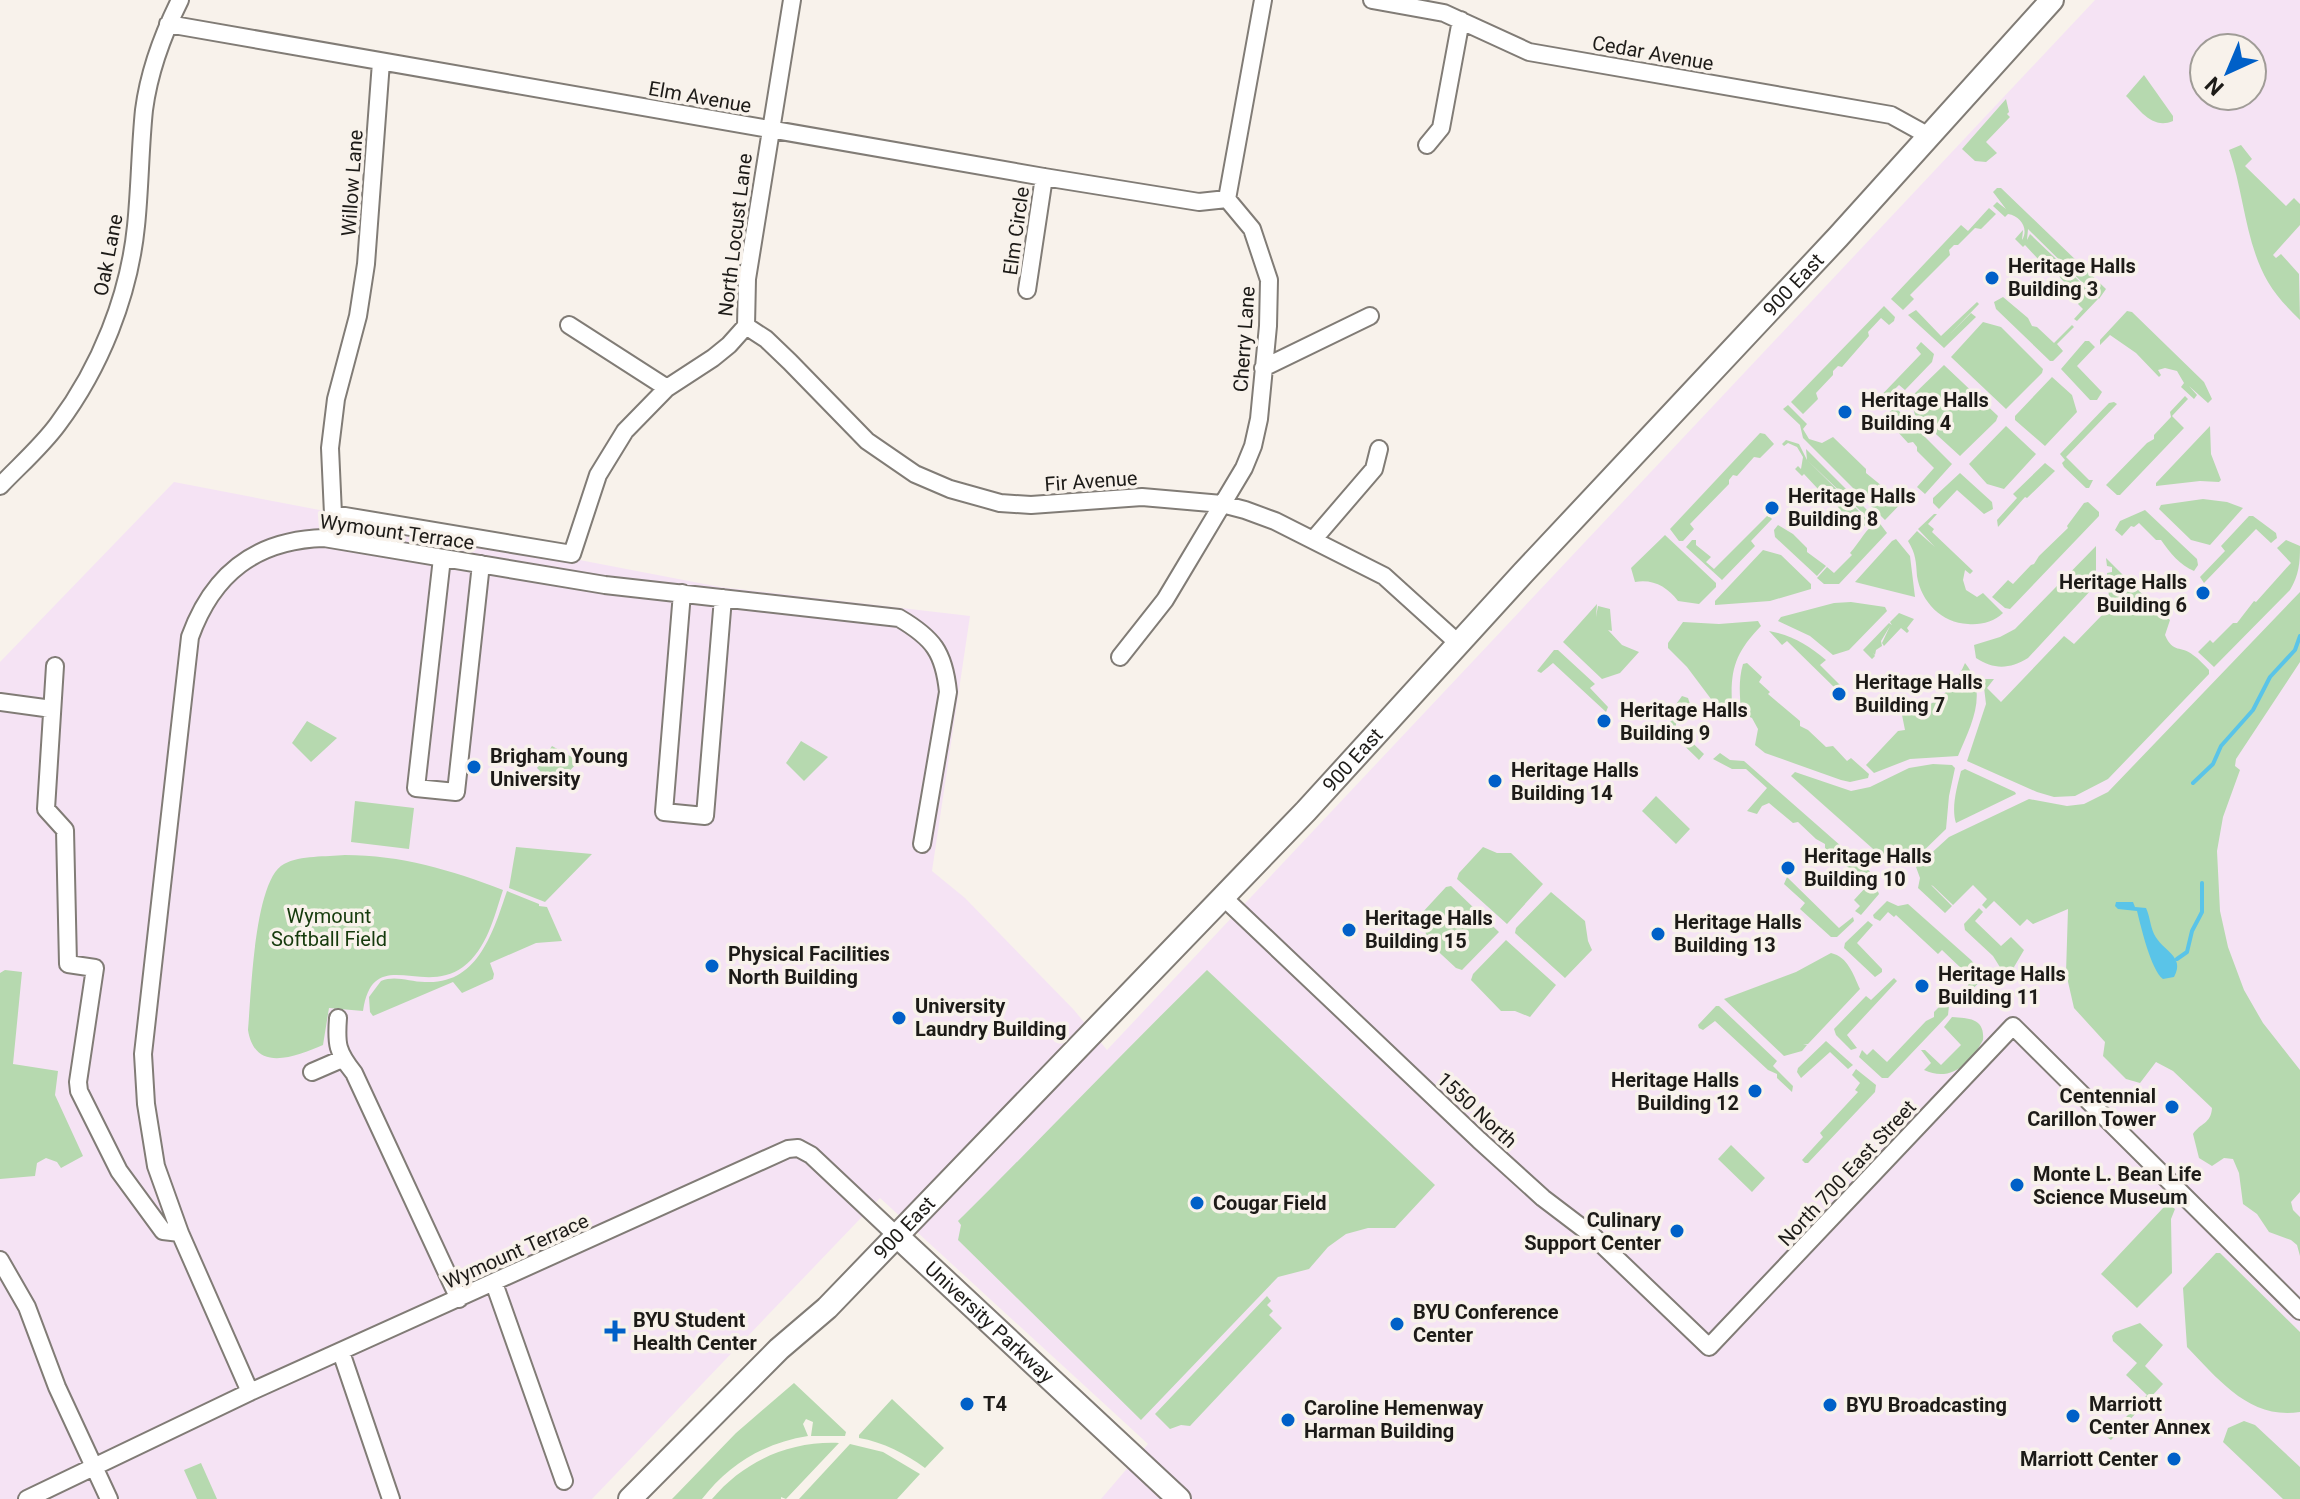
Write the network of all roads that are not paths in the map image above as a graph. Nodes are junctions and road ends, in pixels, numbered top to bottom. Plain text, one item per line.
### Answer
1 (180, 0) edge
2 (792, 0) edge
3 (1263, 0) edge
4 (1372, 0) edge
5 (2052, 0) edge
6 (1461, 20) junction
7 (168, 24) junction
8 (381, 62) junction
9 (769, 129) junction
10 (1929, 136) junction
11 (1427, 145) dead end
12 (1044, 177) junction
13 (1227, 199) junction
14 (1027, 290) dead end
15 (1370, 316) dead end
16 (569, 325) dead end
17 (746, 326) junction
18 (1263, 368) junction
19 (667, 388) junction
20 (1379, 449) dead end
21 (0, 486) edge
22 (1222, 504) junction
23 (1313, 540) junction
24 (572, 554) joint
25 (442, 558) junction
26 (481, 564) junction
27 (682, 593) junction
28 (723, 598) junction
29 (1458, 643) junction
30 (1120, 657) dead end
31 (55, 666) dead end
32 (0, 702) edge
33 (52, 709) junction
34 (922, 844) dead end
35 (1223, 897) junction
36 (338, 1018) dead end
37 (342, 1059) junction
38 (312, 1072) dead end
39 (798, 1148) joint
40 (180, 1233) junction
41 (896, 1235) junction
42 (0, 1260) edge
43 (494, 1283) junction
44 (459, 1299) junction
45 (2300, 1311) edge
46 (1709, 1347) joint
47 (341, 1352) junction
48 (250, 1392) junction
49 (95, 1468) junction
50 (564, 1481) dead end
51 (27, 1499) edge
52 (109, 1499) edge
53 (391, 1499) edge
54 (630, 1499) edge
55 (1179, 1499) edge

1 - 7 street, Oak Lane
2 - 9 street, North Locust Lane
3 - 13 street
4 - 6 street, Cedar Avenue
5 - 10 main road, 900 East
6 - 10 street, Cedar Avenue
6 - 11 street
7 - 8 street, Elm Avenue
7 - 21 street, Oak Lane
8 - 9 street, Elm Avenue
8 - 24 street, Willow Lane
9 - 12 street, Elm Avenue
9 - 17 street, North Locust Lane
10 - 29 main road, 900 East
12 - 13 street, Elm Avenue
12 - 14 street, Elm Circle
13 - 18 street, Cherry Lane
15 - 18 street
16 - 19 street
17 - 19 street, North Locust Lane
17 - 22 street, Fir Avenue
18 - 22 street, Cherry Lane
19 - 24 street, North Locust Lane
20 - 23 street
22 - 23 street, Fir Avenue
22 - 30 street, Cherry Lane
23 - 29 street, Fir Avenue
25 - 26 street, Wymount Terrace
25 - 26 street
25 - 40 street, Wymount Terrace
26 - 27 street, Wymount Terrace
27 - 28 street, Wymount Terrace
27 - 28 street
28 - 34 street, Wymount Terrace
29 - 35 main road, 900 East
31 - 33 street
32 - 33 street
33 - 40 street
35 - 41 main road, 900 East
35 - 46 street, 1550 North
36 - 37 street
37 - 38 street
37 - 44 street
39 - 41 street, University Parkway
39 - 43 street, Wymount Terrace
40 - 48 street, Wymount Terrace
41 - 54 main road, 900 East
41 - 55 main road, University Parkway
42 - 49 street
43 - 44 street, Wymount Terrace
43 - 50 street
44 - 47 street, Wymount Terrace
45 - 46 street, North 700 East Street
47 - 48 street, Wymount Terrace
47 - 53 street
48 - 49 street, Wymount Terrace
49 - 51 street, Wymount Terrace
49 - 52 street

